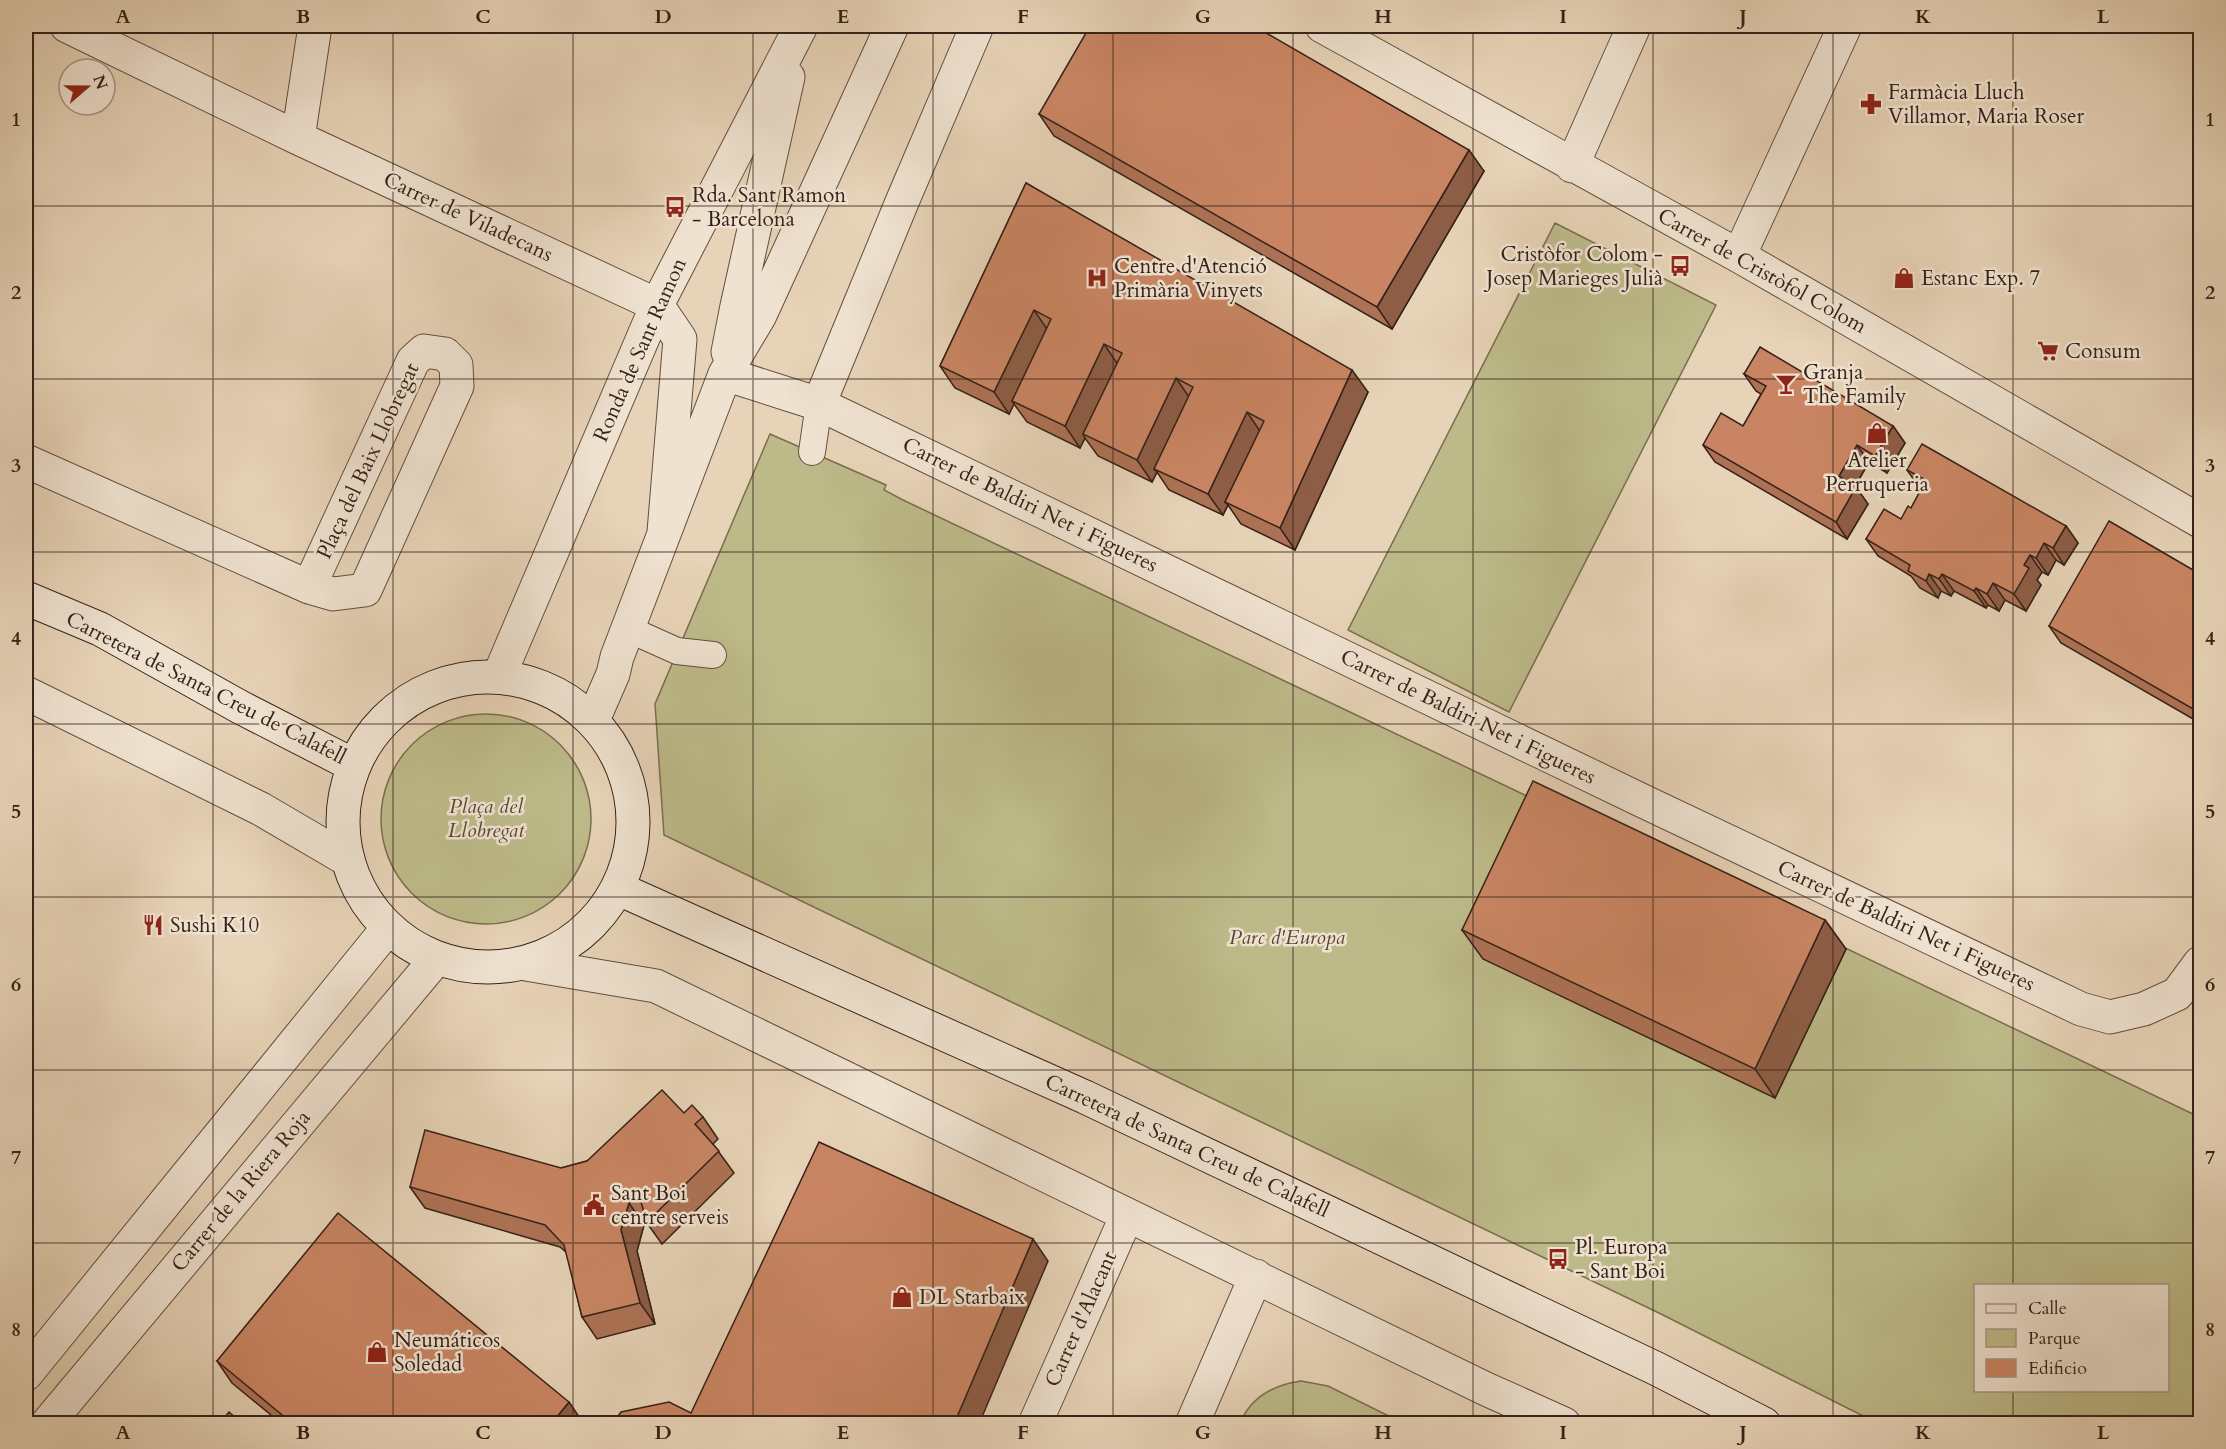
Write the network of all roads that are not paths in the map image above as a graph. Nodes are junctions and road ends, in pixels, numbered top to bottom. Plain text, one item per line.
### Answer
1 (67, 26) edge
2 (315, 26) edge
3 (892, 26) edge
4 (977, 26) edge
5 (1322, 26) edge
6 (1634, 26) edge
7 (1845, 26) edge
8 (799, 29) edge
9 (298, 138) junction
10 (1572, 166) junction
11 (1739, 256) junction
12 (657, 305) junction
13 (725, 374) junction
14 (819, 404) junction
15 (812, 452) dead end
16 (26, 461) edge
17 (2200, 521) edge
18 (664, 532) junction
19 (309, 587) junction
20 (26, 598) edge
21 (628, 629) junction
22 (713, 655) dead end
23 (499, 676) junction
24 (26, 693) edge
25 (593, 720) junction
26 (353, 765) junction
27 (348, 861) junction
28 (619, 889) junction
29 (388, 928) junction
30 (436, 959) junction
31 (2200, 963) edge
32 (526, 964) junction
33 (1127, 1215) junction
34 (1256, 1276) junction
35 (26, 1374) edge
36 (1764, 1421) edge
37 (47, 1424) edge
38 (1035, 1424) edge
39 (1192, 1424) edge
40 (1564, 1424) edge

1 - 9 street, Carrer de Viladecans
2 - 9 street
3 - 13 street, Ronda de Sant Ramon
4 - 14 street
5 - 10 street, Carrer de Cristòfol Colom
6 - 10 street
7 - 11 street
8 - 12 street, Ronda de Sant Ramon
8 - 13 street, Ronda de Sant Ramon
9 - 12 street, Carrer de Viladecans
10 - 11 street, Carrer de Cristòfol Colom
11 - 17 street, Carrer de Cristòfol Colom
12 - 18 street
12 - 23 street, Ronda de Sant Ramon
13 - 14 street, Carrer de Baldiri Net i Figueres
13 - 18 street, Ronda de Sant Ramon
14 - 15 lane
14 - 31 street, Carrer de Baldiri Net i Figueres
16 - 19 street
18 - 21 street, Ronda de Sant Ramon
19 - 19 street, Plaça del Baix Llobregat
20 - 26 street, Carretera de Santa Creu de Calafell
21 - 22 lane
21 - 25 street, Ronda de Sant Ramon
23 - 25 street
23 - 26 street
24 - 27 street
25 - 28 street
26 - 27 street
27 - 29 street
28 - 32 street
28 - 36 street, Carretera de Santa Creu de Calafell
29 - 30 street
29 - 35 street
30 - 32 street
30 - 37 street, Carrer de la Riera Roja
32 - 33 street
33 - 34 street
33 - 38 street, Carrer d'Alacant
34 - 39 street
34 - 40 street

